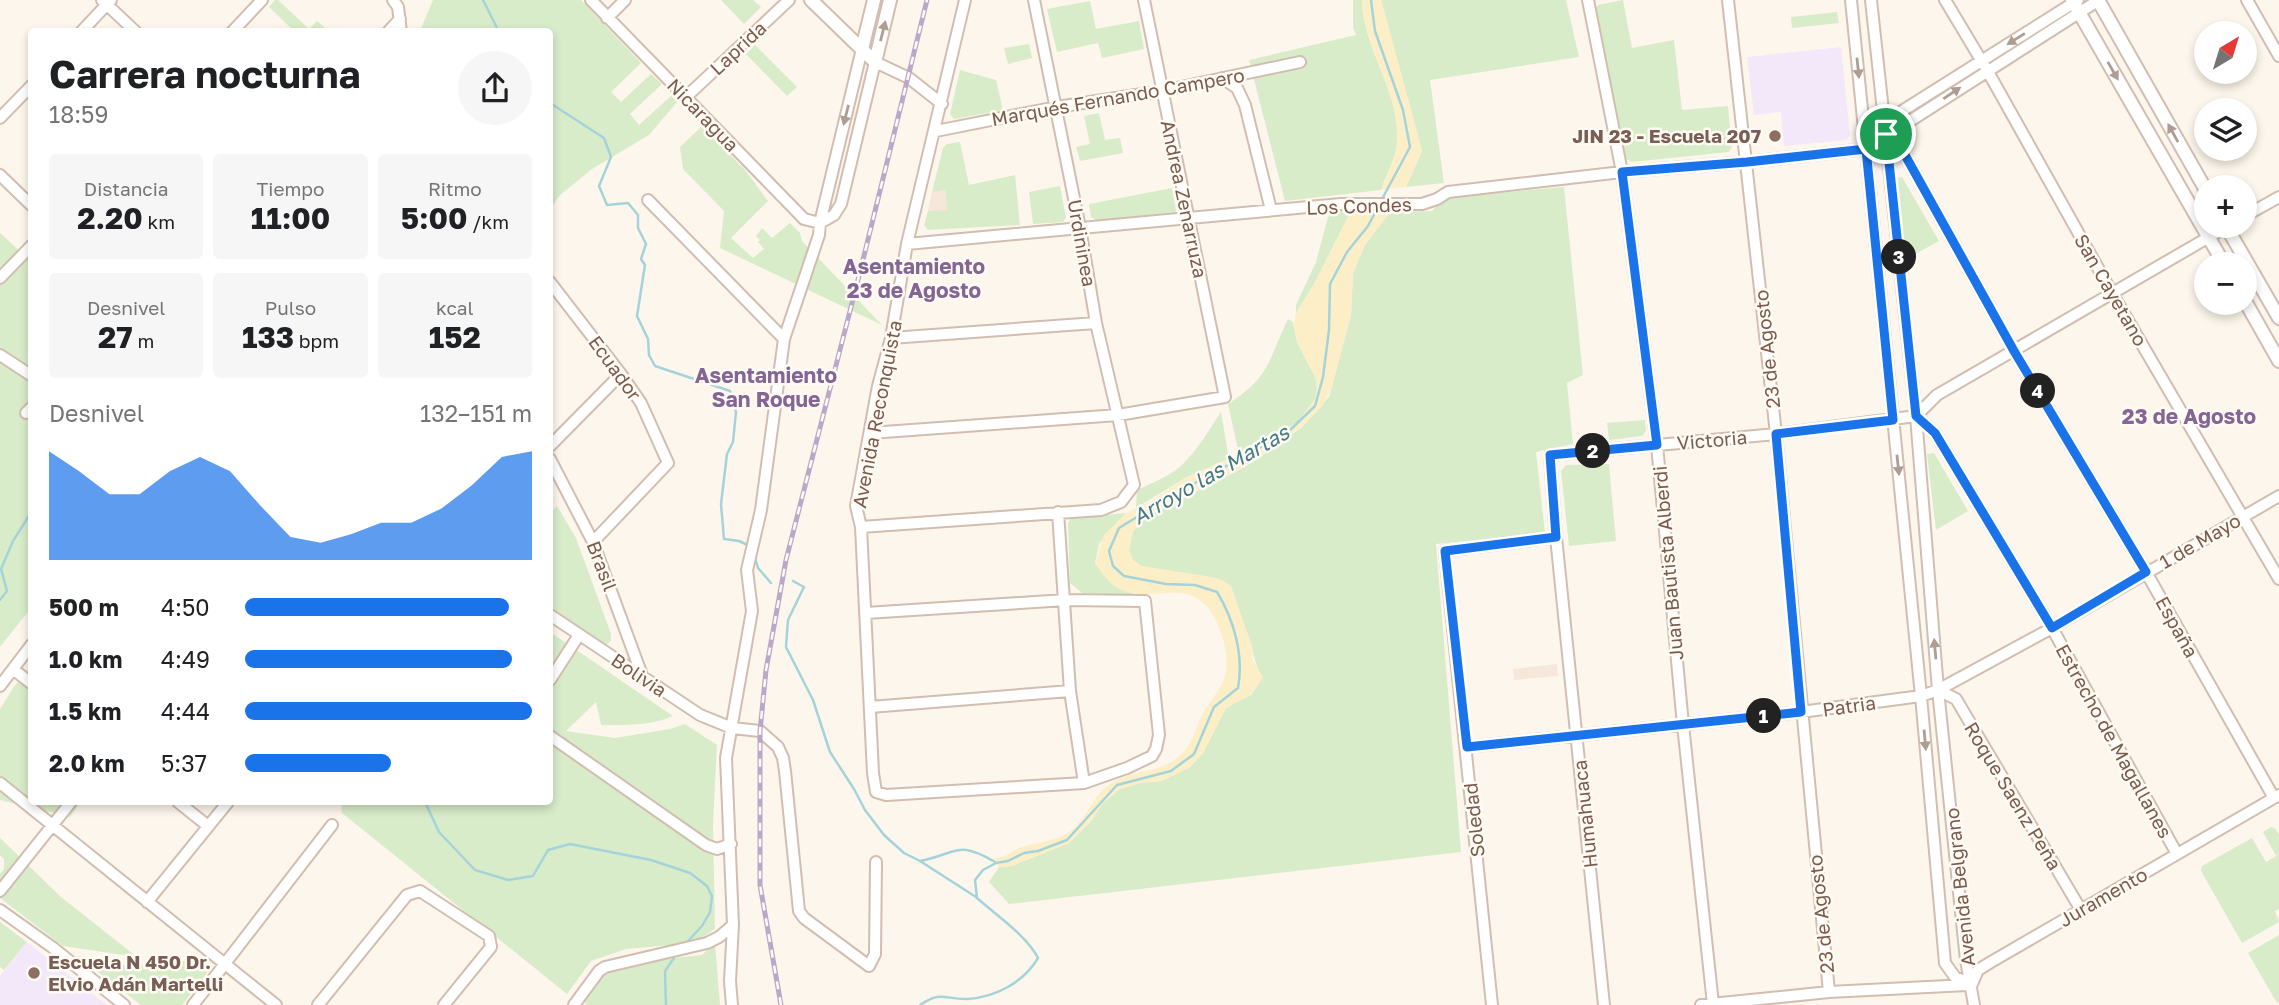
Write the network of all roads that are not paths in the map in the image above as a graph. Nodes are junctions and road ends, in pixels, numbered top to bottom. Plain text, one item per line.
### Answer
1 (262, 0) edge
2 (393, 0) edge
3 (591, 0) edge
4 (625, 0) edge
5 (789, 0) edge
6 (811, 0) edge
7 (874, 0) edge
8 (890, 0) edge
9 (965, 0) edge
10 (1034, 0) edge
11 (1144, 0) edge
12 (1588, 0) edge
13 (1728, 0) edge
14 (1851, 0) edge
15 (1871, 0) edge
16 (1944, 0) edge
17 (2099, 0) edge
18 (2247, 0) edge
19 (107, 2) edge
20 (2076, 4) edge
21 (607, 18) junction
22 (400, 19) junction
23 (85, 28) edge
24 (132, 28) edge
25 (236, 28) edge
26 (392, 28) edge
27 (401, 28) edge
28 (862, 49) junction
29 (2279, 56) edge
30 (875, 62) junction
31 (1300, 62) dead end
32 (1984, 65) junction
33 (1222, 78) junction
34 (28, 89) edge
35 (1162, 91) junction
36 (686, 97) junction
37 (942, 104) junction
38 (1057, 107) junction
39 (0, 118) edge
40 (1889, 129) junction
41 (936, 131) junction
42 (1866, 149) junction
43 (1747, 162) junction
44 (1622, 172) junction
45 (0, 175) edge
46 (2197, 175) edge
47 (2279, 197) edge
48 (648, 200) dead end
49 (28, 202) edge
50 (2257, 209) edge
51 (1271, 210) junction
52 (2194, 212) edge
53 (1189, 218) junction
54 (820, 223) junction
55 (1080, 228) junction
56 (2206, 238) edge
57 (2234, 238) edge
58 (908, 244) junction
59 (28, 249) edge
60 (0, 278) edge
61 (553, 286) edge
62 (558, 293) junction
63 (2112, 293) junction
64 (553, 299) edge
65 (2253, 315) edge
66 (2279, 318) edge
67 (1096, 323) junction
68 (784, 338) junction
69 (891, 338) junction
70 (2014, 351) junction
71 (0, 355) edge
72 (2279, 361) edge
73 (28, 373) edge
74 (621, 374) junction
75 (1118, 415) junction
76 (1916, 416) junction
77 (1893, 420) junction
78 (870, 433) junction
79 (1776, 434) junction
80 (553, 443) edge
81 (1657, 445) junction
82 (1550, 455) joint
83 (553, 465) edge
84 (2279, 496) edge
85 (1058, 512) junction
86 (2242, 517) junction
87 (861, 527) junction
88 (1556, 537) junction
89 (593, 542) junction
90 (2146, 572) junction
91 (2279, 579) edge
92 (1066, 600) junction
93 (866, 613) junction
94 (553, 617) edge
95 (2052, 628) junction
96 (579, 635) junction
97 (28, 649) edge
98 (13, 669) junction
99 (553, 675) edge
100 (643, 678) junction
101 (28, 681) edge
102 (0, 686) edge
103 (1938, 690) junction
104 (1070, 691) junction
105 (1921, 696) junction
106 (870, 707) junction
107 (1801, 712) junction
108 (1683, 725) junction
109 (732, 728) junction
110 (1578, 735) junction
111 (553, 738) edge
112 (1467, 747) junction
113 (0, 783) edge
114 (1084, 783) junction
115 (2276, 796) edge
116 (69, 805) edge
117 (182, 805) edge
118 (226, 805) edge
119 (52, 825) junction
120 (332, 825) dead end
121 (208, 826) junction
122 (730, 844) junction
123 (2177, 854) junction
124 (876, 862) dead end
125 (0, 891) edge
126 (147, 902) junction
127 (2081, 909) junction
128 (0, 910) edge
129 (733, 925) junction
130 (224, 964) junction
131 (1972, 984) junction
132 (1829, 992) junction
133 (1707, 1004) edge
134 (124, 1005) edge
135 (193, 1005) edge
136 (276, 1005) edge
137 (318, 1005) edge
138 (444, 1005) edge
139 (574, 1005) edge
140 (732, 1005) edge
141 (1492, 1005) edge
142 (1604, 1005) edge
143 (1974, 1005) edge

1 - 25 street
2 - 22 street
3 - 21 street, Nicaragua
4 - 21 street
5 - 36 street, Laprida
6 - 28 street
7 - 28 street
30 -> 8 street
9 - 37 street, Avenida Reconquista
10 - 38 street, Urdininea
11 - 35 street, Andrea Zenarruza
12 - 44 street, Juan Bautista Alberdi
13 - 43 street, 23 de Agosto
14 -> 42 street, Avenida Belgrano
15 - 40 street, Avenida Belgrano
16 - 32 street, San Cayetano
17 - 20 street
46 -> 17 street
18 - 29 street
19 - 23 street
19 - 24 street
20 - 32 street
20 -> 52 street
21 - 36 street, Nicaragua
22 - 26 street
22 - 27 street
28 - 30 street
28 -> 54 street
30 - 37 street
30 - 54 street
31 - 33 street, Marqués Fernando Campero
32 - 40 street
32 - 63 street, San Cayetano
33 - 35 street, Marqués Fernando Campero
33 - 51 street
34 - 39 street
35 - 38 street, Marqués Fernando Campero
35 - 53 street, Andrea Zenarruza
36 - 54 street, Nicaragua
37 - 41 street, Avenida Reconquista
38 - 41 street, Marqués Fernando Campero
38 - 55 street, Urdininea
40 - 42 street
40 - 70 street, España
40 - 76 street, Avenida Belgrano
41 - 58 street, Avenida Reconquista
42 - 43 street, Los Condes
42 - 77 street, Avenida Belgrano
43 - 44 street, Los Condes
43 - 79 street, 23 de Agosto
44 - 51 street, Los Condes
44 - 81 street, Juan Bautista Alberdi
45 - 49 street
47 - 50 street
48 - 68 street
51 - 53 street, Los Condes
53 - 55 street, Los Condes
53 - 75 street, Andrea Zenarruza
54 - 68 street
55 - 58 street, Los Condes
55 - 67 street, Urdininea
56 - 63 street
57 - 66 street
58 - 69 street, Avenida Reconquista
59 - 60 street
61 - 62 street, Ecuador
62 - 64 street
62 - 74 street, Ecuador
63 - 70 street
63 - 86 street, San Cayetano
65 - 72 street
67 - 69 street
67 - 75 street, Urdininea
68 - 109 street
69 - 78 street, Avenida Reconquista
70 - 76 street
70 - 90 street, España
71 - 73 street
74 - 80 street
74 - 89 street, Ecuador
75 - 78 street
75 - 85 street, Urdininea
76 - 77 street, Victoria
76 - 95 street, Estrecho de Magallanes
103 -> 76 street, Avenida Belgrano
77 - 79 street, Victoria
77 -> 105 street, Avenida Belgrano
78 - 87 street, Avenida Reconquista
79 - 81 street, Victoria
79 - 107 street, 23 de Agosto
81 - 82 street, Victoria
81 - 108 street, Juan Bautista Alberdi
82 - 88 street, Humahuaca
83 - 89 street, Brasil
84 - 86 street, 1 de Mayo
85 - 87 street
85 - 92 street
86 - 90 street, 1 de Mayo
86 - 91 street, San Cayetano
87 - 93 street, Avenida Reconquista
88 - 110 street, Humahuaca
88 - 112 street, Soledad
89 - 100 street, Brasil
90 - 95 street, 1 de Mayo
90 - 115 street, España
92 - 93 street
92 - 104 street
92 - 114 street
93 - 106 street, Avenida Reconquista
94 - 96 street, Bolivia
95 - 103 street, 1 de Mayo
95 - 123 street, Estrecho de Magallanes
96 - 99 street
96 - 100 street, Bolivia
97 - 98 street
98 - 101 street
98 - 102 street
100 - 109 street, Bolivia
103 - 105 street, Patria
103 - 127 street, Roque Saenz Peña
103 - 131 street, Avenida Belgrano
104 - 106 street
104 - 114 street
105 - 107 street, Patria
105 -> 131 street, Avenida Belgrano
106 - 114 street, Avenida Reconquista
107 - 108 street, Patria
107 - 132 street, 23 de Agosto
108 - 110 street, Patria
108 - 133 street, Juan Bautista Alberdi
109 - 122 street
109 - 124 street, Bolivia
110 - 112 street, Patria
110 - 142 street, Humahuaca
111 - 122 street
112 - 141 street, Soledad
113 - 119 street
115 - 123 street, Juramento
116 - 119 street
117 - 121 street
118 - 121 street
119 - 125 street
119 - 126 street
120 - 130 street
121 - 126 street
122 - 129 street
123 - 127 street, Juramento
126 - 130 street
127 - 131 street, Juramento
128 - 134 street
129 - 139 street
129 - 140 street
130 - 135 street
130 - 136 street
131 - 132 street
131 - 143 street
132 - 133 street
137 - 138 street

